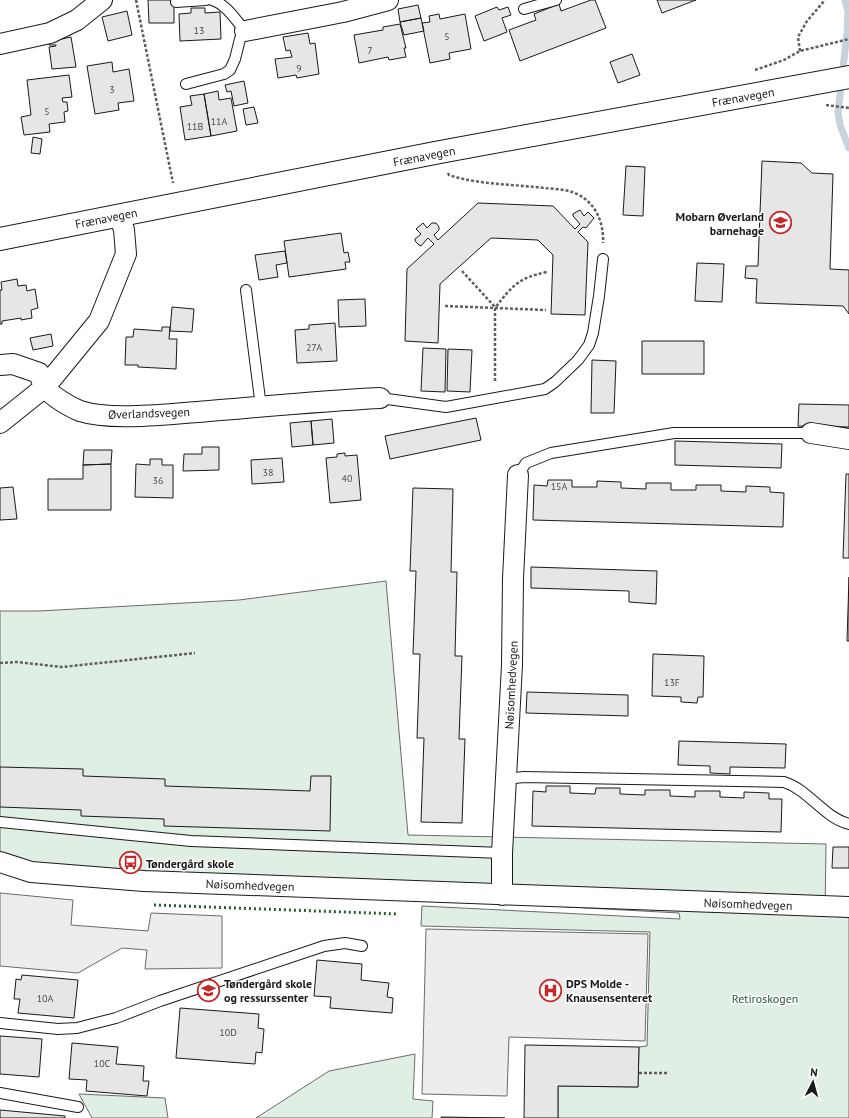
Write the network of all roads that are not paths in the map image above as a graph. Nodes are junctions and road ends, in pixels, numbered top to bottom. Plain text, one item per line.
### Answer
1 (102, 0) edge
2 (206, 0) edge
3 (212, 0) edge
4 (388, 0) edge
5 (556, 0) edge
6 (176, 2) dead end
7 (524, 9) dead end
8 (244, 31) junction
9 (0, 44) edge
10 (849, 77) edge
11 (186, 84) dead end
12 (120, 216) junction
13 (0, 239) edge
14 (603, 259) road end
15 (246, 290) dead end
16 (0, 365) edge
17 (45, 387) junction
18 (380, 398) joint
19 (261, 407) junction
20 (0, 423) edge
21 (811, 433) joint
22 (849, 438) edge
23 (518, 475) joint
24 (506, 779) junction
25 (0, 822) edge
26 (849, 824) edge
27 (502, 853) junction
28 (0, 862) edge
29 (502, 895) junction
30 (849, 907) edge
31 (362, 946) dead end
32 (0, 1023) edge
33 (0, 1093) edge
34 (78, 1107) dead end

1 - 9 street
2 - 6 lane
3 - 8 lane
4 - 8 street
5 - 7 lane
8 - 11 lane
10 - 12 main road, Frænavegen
12 - 13 main road, Frænavegen
12 - 17 street
14 - 18 lane
15 - 19 lane
16 - 17 street, Øverlandsvegen
17 - 19 street, Øverlandsvegen
17 - 20 street
18 - 19 street, Øverlandsvegen
21 - 22 street
21 - 23 lane
23 - 24 street, Nøisomhedvegen
24 - 26 lane
24 - 27 street, Nøisomhedvegen
25 - 27 lane
27 - 29 street, Nøisomhedvegen
28 - 29 street, Nøisomhedvegen
29 - 30 street, Nøisomhedvegen
31 - 32 lane
33 - 34 lane

